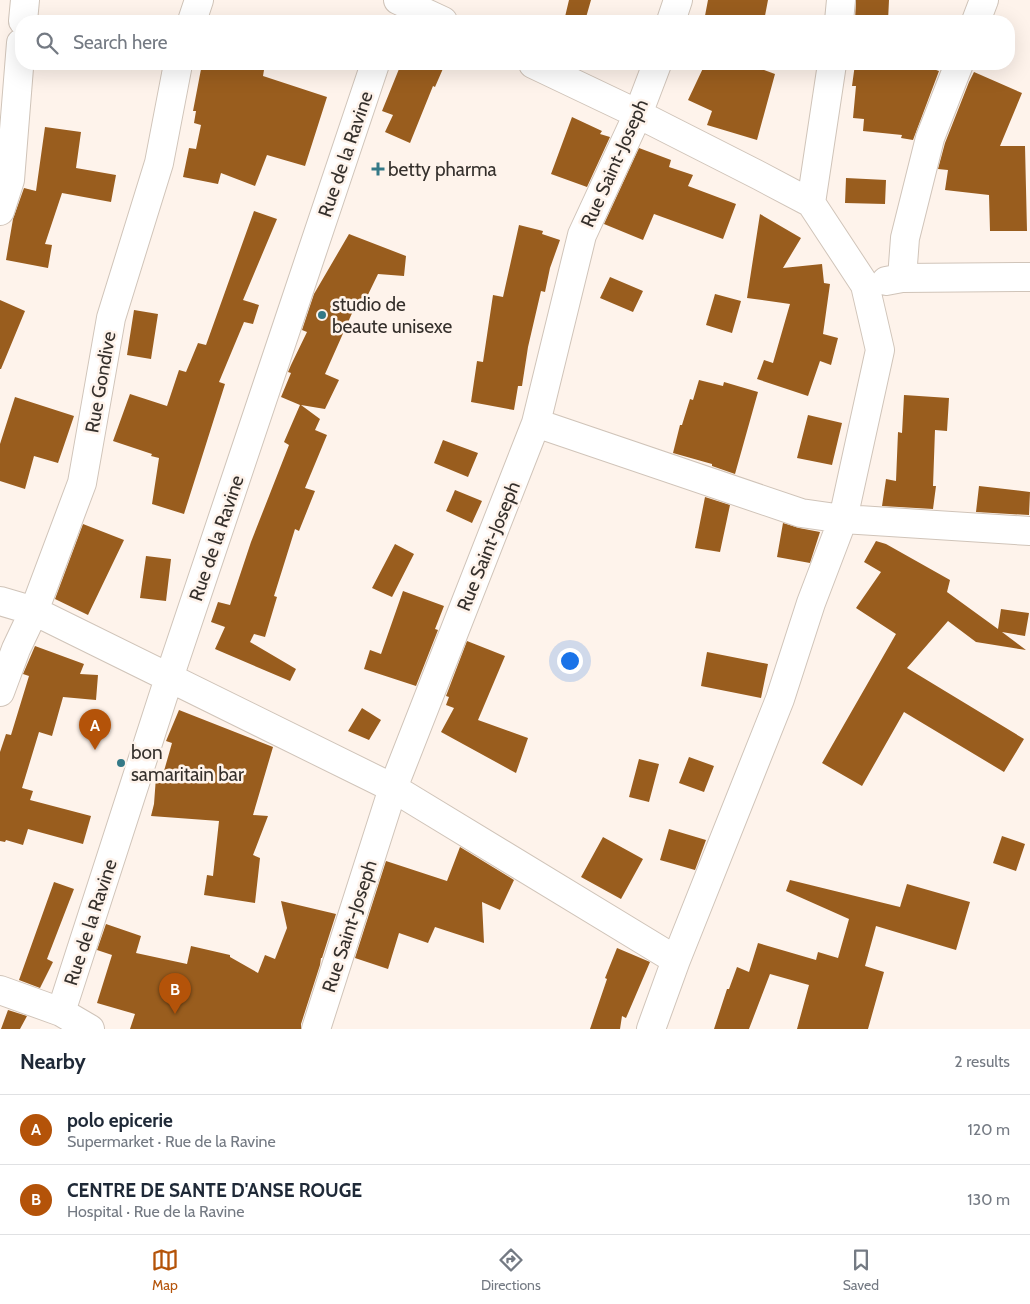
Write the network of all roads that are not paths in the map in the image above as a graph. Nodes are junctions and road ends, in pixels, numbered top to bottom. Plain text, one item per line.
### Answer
1 (25, 0) edge
2 (199, 0) edge
3 (397, 0) edge
4 (678, 0) edge
5 (841, 0) edge
6 (984, 0) edge
7 (24, 15) edge
8 (194, 15) edge
9 (392, 15) edge
10 (430, 15) edge
11 (673, 15) edge
12 (840, 15) edge
13 (978, 15) edge
14 (19, 70) edge
15 (177, 70) edge
16 (373, 70) edge
17 (546, 70) edge
18 (655, 70) edge
19 (831, 70) edge
20 (957, 70) edge
21 (638, 114) junction
22 (811, 203) junction
23 (0, 211) edge
24 (1030, 277) edge
25 (902, 278) junction
26 (865, 285) junction
27 (536, 423) junction
28 (843, 520) junction
29 (1030, 531) edge
30 (0, 601) edge
31 (34, 611) junction
32 (169, 678) junction
33 (0, 692) edge
34 (393, 788) junction
35 (676, 960) junction
36 (0, 990) edge
37 (61, 1012) junction
38 (90, 1029) edge
39 (316, 1029) edge
40 (651, 1029) edge

1 - 7 street
2 - 8 street
3 - 9 street
3 - 10 street
4 - 11 street
5 - 12 street
6 - 13 street
14 - 23 street
15 - 31 street, Rue Gondive
16 - 32 street, Rue de la Ravine
17 - 21 street
18 - 21 street, Rue Saint-Joseph
19 - 22 street
20 - 25 street
21 - 22 street
21 - 27 street, Rue Saint-Joseph
22 - 26 street
24 - 25 street
25 - 26 street
26 - 28 street
27 - 28 street
27 - 34 street, Rue Saint-Joseph
28 - 29 street
28 - 35 street
30 - 31 street
31 - 32 street
31 - 33 street, Rue Gondive
32 - 34 street
32 - 37 street, Rue de la Ravine
34 - 35 street
34 - 39 street, Rue Saint-Joseph
35 - 40 street
36 - 37 street
37 - 38 street

